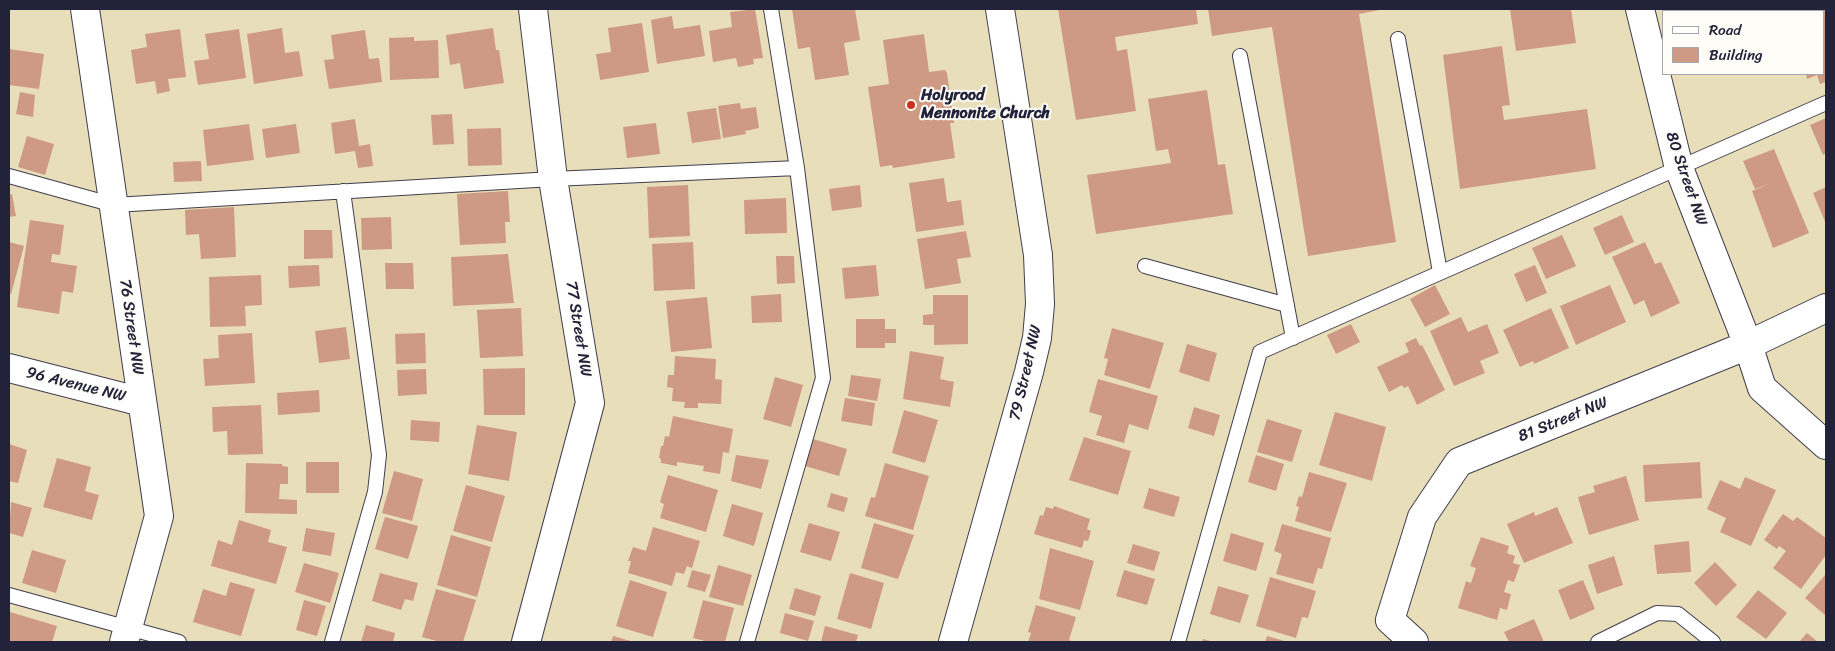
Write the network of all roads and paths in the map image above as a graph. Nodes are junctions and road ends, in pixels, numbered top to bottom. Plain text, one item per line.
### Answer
1 (85, 9) edge
2 (533, 9) edge
3 (771, 9) edge
4 (1000, 9) edge
5 (1640, 9) edge
6 (1398, 39) dead end
7 (1240, 56) dead end
8 (1659, 66) edge
9 (1826, 103) edge
10 (797, 168) junction
11 (1679, 168) junction
12 (9, 176) edge
13 (553, 179) junction
14 (343, 191) junction
15 (114, 205) junction
16 (1145, 266) dead end
17 (1440, 272) junction
18 (1287, 304) junction
19 (1826, 308) edge
20 (1293, 338) junction
21 (1748, 345) junction
22 (9, 368) edge
23 (142, 402) junction
24 (1826, 445) edge
25 (9, 594) edge
26 (1386, 631) edge
27 (126, 635) edge
28 (179, 642) edge
29 (332, 642) edge
30 (526, 642) edge
31 (747, 642) edge
32 (953, 642) edge
33 (1178, 642) edge
34 (1414, 642) edge
35 (1598, 642) edge
36 (1713, 642) edge

1 - 15 street, 76 Street NW
2 - 13 street, 77 Street NW
3 - 10 lane
4 - 32 street, 79 Street NW
5 - 8 street, 80 Street NW
6 - 17 lane
7 - 18 lane
8 - 11 street, 80 Street NW
9 - 11 lane
10 - 13 lane
10 - 31 lane
11 - 17 lane
11 - 21 street, 80 Street NW
12 - 15 lane
13 - 14 lane
13 - 30 street, 77 Street NW
14 - 15 lane
14 - 29 lane
15 - 23 street, 76 Street NW
16 - 18 lane
17 - 20 lane
18 - 20 lane
19 - 21 street, 81 Street NW
20 - 33 lane
21 - 24 street
21 - 26 street, 81 Street NW
22 - 23 street, 96 Avenue NW
23 - 27 street, 76 Street NW
25 - 27 lane
26 - 34 street, 81 Street NW
27 - 28 lane
35 - 36 lane

